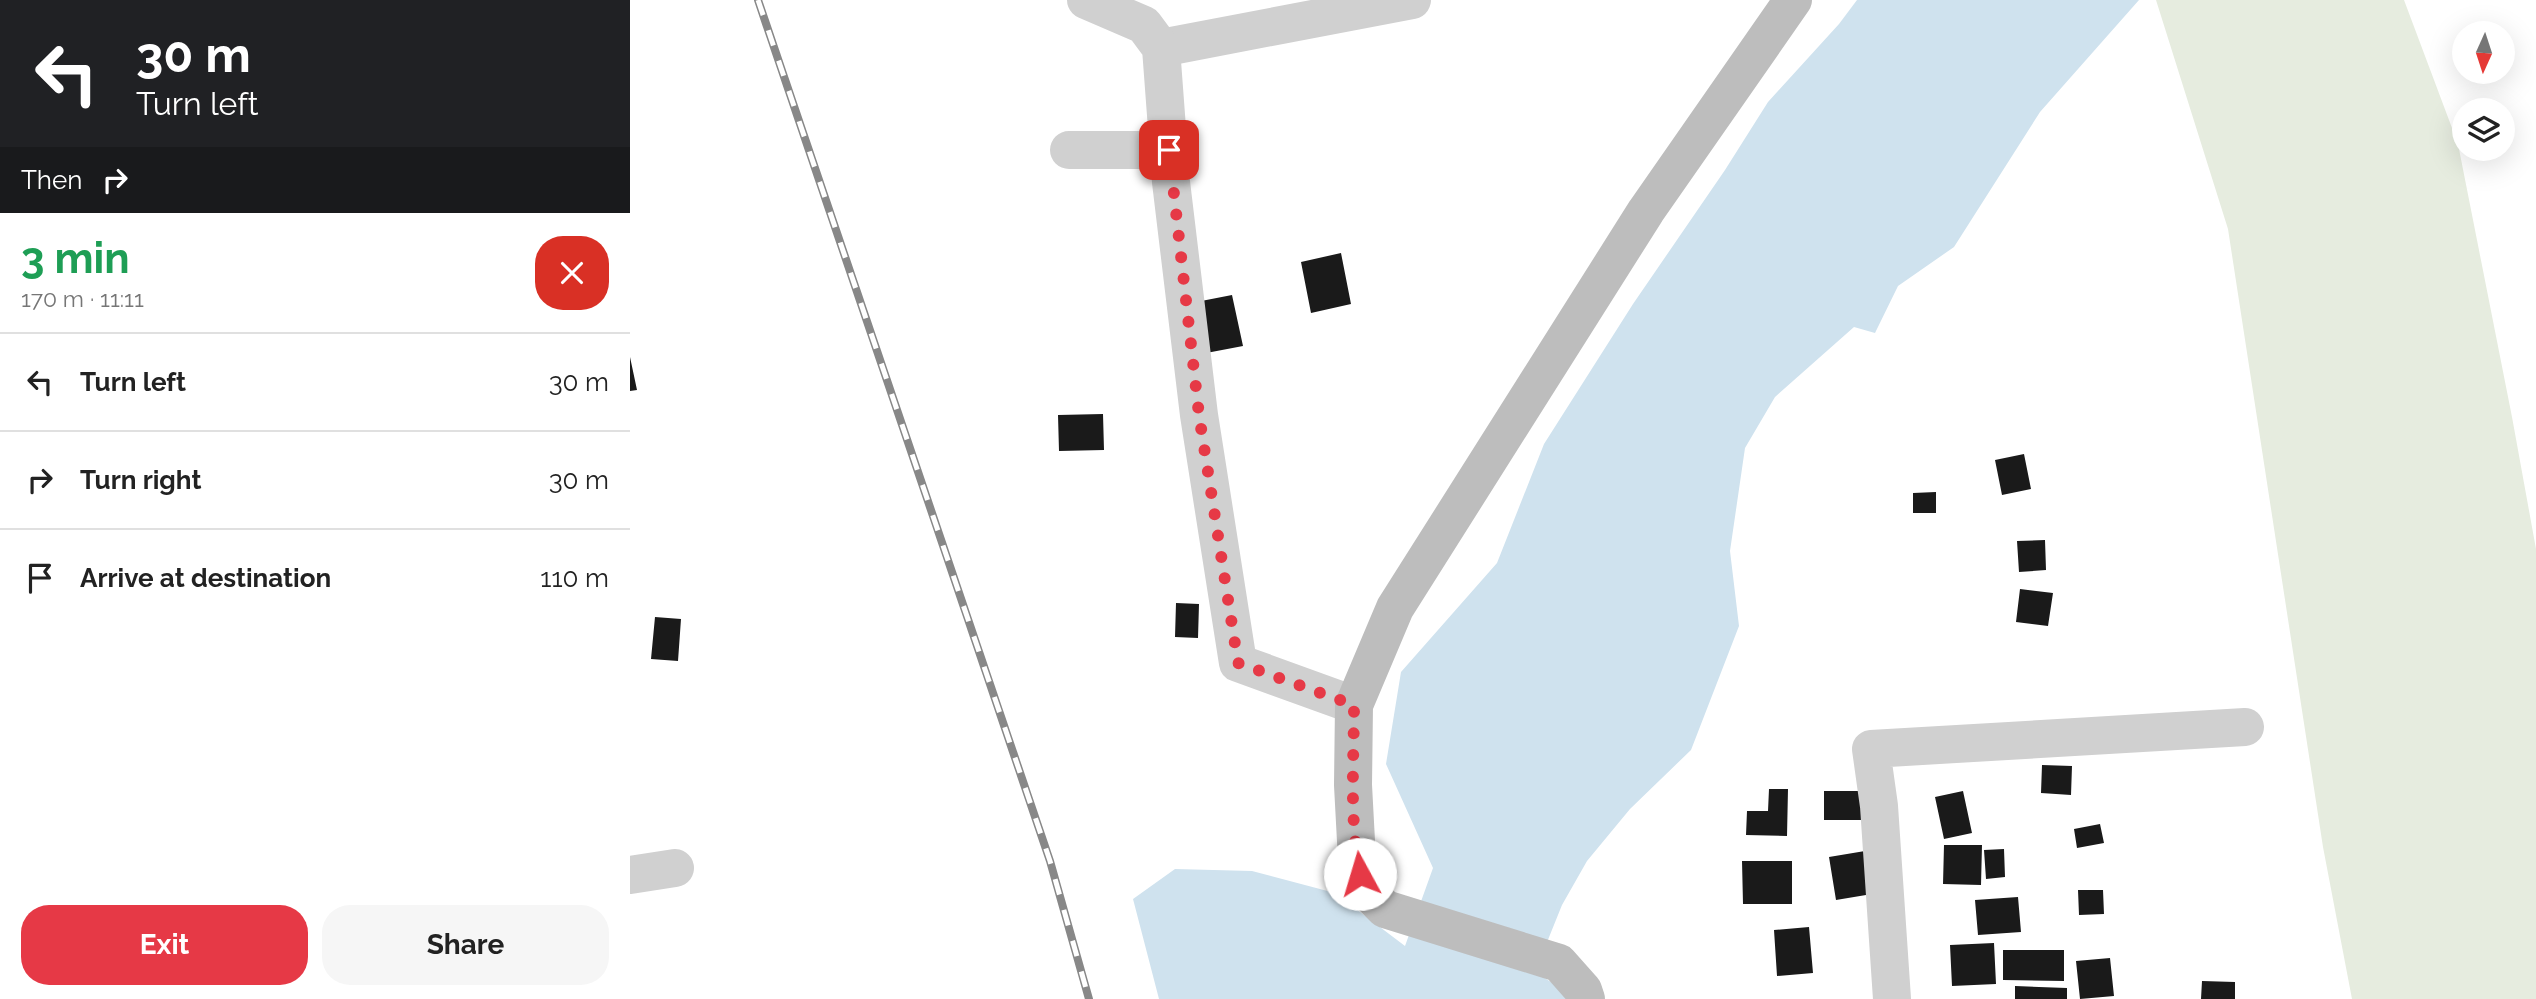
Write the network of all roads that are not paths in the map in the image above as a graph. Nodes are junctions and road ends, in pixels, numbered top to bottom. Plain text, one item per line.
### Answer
1 (1086, 0) edge
2 (1412, 0) edge
3 (1793, 0) edge
4 (1161, 48) junction
5 (1069, 150) dead end
6 (1169, 150) junction
7 (1354, 705) junction
8 (2245, 727) dead end
9 (675, 868) dead end
10 (630, 875) edge
11 (1586, 999) edge
12 (1892, 999) edge

1 - 4 street
2 - 4 street
3 - 7 main road
4 - 6 street
5 - 6 street
6 - 7 street
7 - 11 main road
8 - 12 street
9 - 10 street

